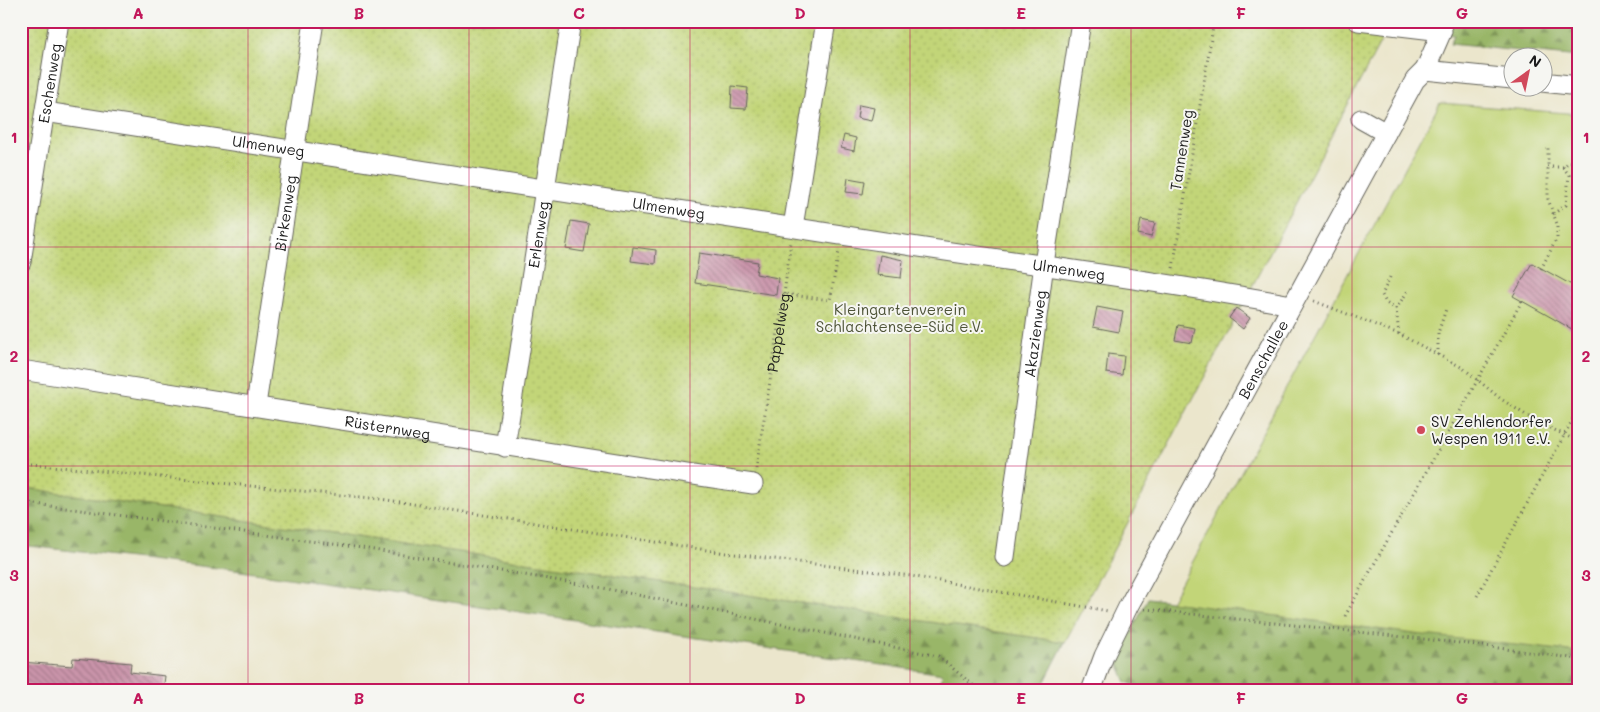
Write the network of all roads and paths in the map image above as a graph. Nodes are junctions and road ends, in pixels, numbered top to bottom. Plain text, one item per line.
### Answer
1 (59, 21) edge
2 (314, 21) edge
3 (571, 21) edge
4 (826, 21) edge
5 (1081, 21) edge
6 (1214, 21) edge
7 (1358, 21) edge
8 (1425, 70) junction
9 (1502, 78) edge
10 (1552, 83) edge
11 (1579, 86) edge
12 (45, 112) junction
13 (1361, 119) dead end
14 (1386, 133) junction
15 (1548, 147) dead end
16 (295, 149) junction
17 (1579, 162) edge
18 (1547, 167) junction
19 (1563, 168) junction
20 (546, 187) junction
21 (1553, 214) junction
22 (793, 227) junction
23 (842, 236) junction
24 (21, 262) edge
25 (1044, 264) junction
26 (1541, 269) dead end
27 (1390, 277) dead end
28 (1171, 283) junction
29 (1409, 289) dead end
30 (784, 294) junction
31 (1311, 299) dead end
32 (1522, 301) dead end
33 (1292, 305) junction
34 (1446, 309) dead end
35 (1396, 310) junction
36 (1399, 334) junction
37 (1438, 355) junction
38 (21, 370) edge
39 (1477, 380) junction
40 (256, 405) junction
41 (1579, 408) edge
42 (1564, 435) junction
43 (1579, 442) edge
44 (505, 447) junction
45 (21, 463) edge
46 (753, 484) joint
47 (21, 502) edge
48 (1004, 557) dead end
49 (1477, 596) dead end
50 (1140, 609) dead end
51 (1108, 611) dead end
52 (1345, 616) dead end
53 (1579, 659) edge
54 (1096, 689) edge
55 (980, 691) edge

1 - 12 street, Eschenweg
2 - 16 street, Birkenweg
3 - 20 street, Erlenweg
4 - 22 street
5 - 25 street, Akazienweg
6 - 28 path, Tannenweg
7 - 8 street, Benschallee
8 - 9 street
8 - 14 street, Benschallee
10 - 11 street
12 - 16 street, Ulmenweg
12 - 24 street, Eschenweg
13 - 14 street
14 - 33 street, Benschallee
15 - 18 path
16 - 20 street, Ulmenweg
16 - 40 street, Birkenweg
17 - 19 path
18 - 19 path
18 - 21 path
19 - 21 path
20 - 22 street, Ulmenweg
20 - 44 street, Erlenweg
21 - 26 path
22 - 23 street, Ulmenweg
22 - 30 path
23 - 25 street, Ulmenweg
23 - 30 path, Pappelweg
25 - 28 street, Ulmenweg
25 - 48 street, Akazienweg
27 - 35 path
28 - 33 street, Ulmenweg
29 - 35 path
30 - 46 path, Pappelweg
31 - 36 path
32 - 39 path
33 - 54 street, Benschallee
34 - 37 path
35 - 36 path
36 - 37 path
37 - 39 path
38 - 40 street, Rüsternweg
39 - 42 path
39 - 52 path
40 - 44 street, Rüsternweg
41 - 42 path
42 - 43 path
42 - 49 path
44 - 46 street, Rüsternweg
45 - 51 path
47 - 55 path
50 - 53 path

